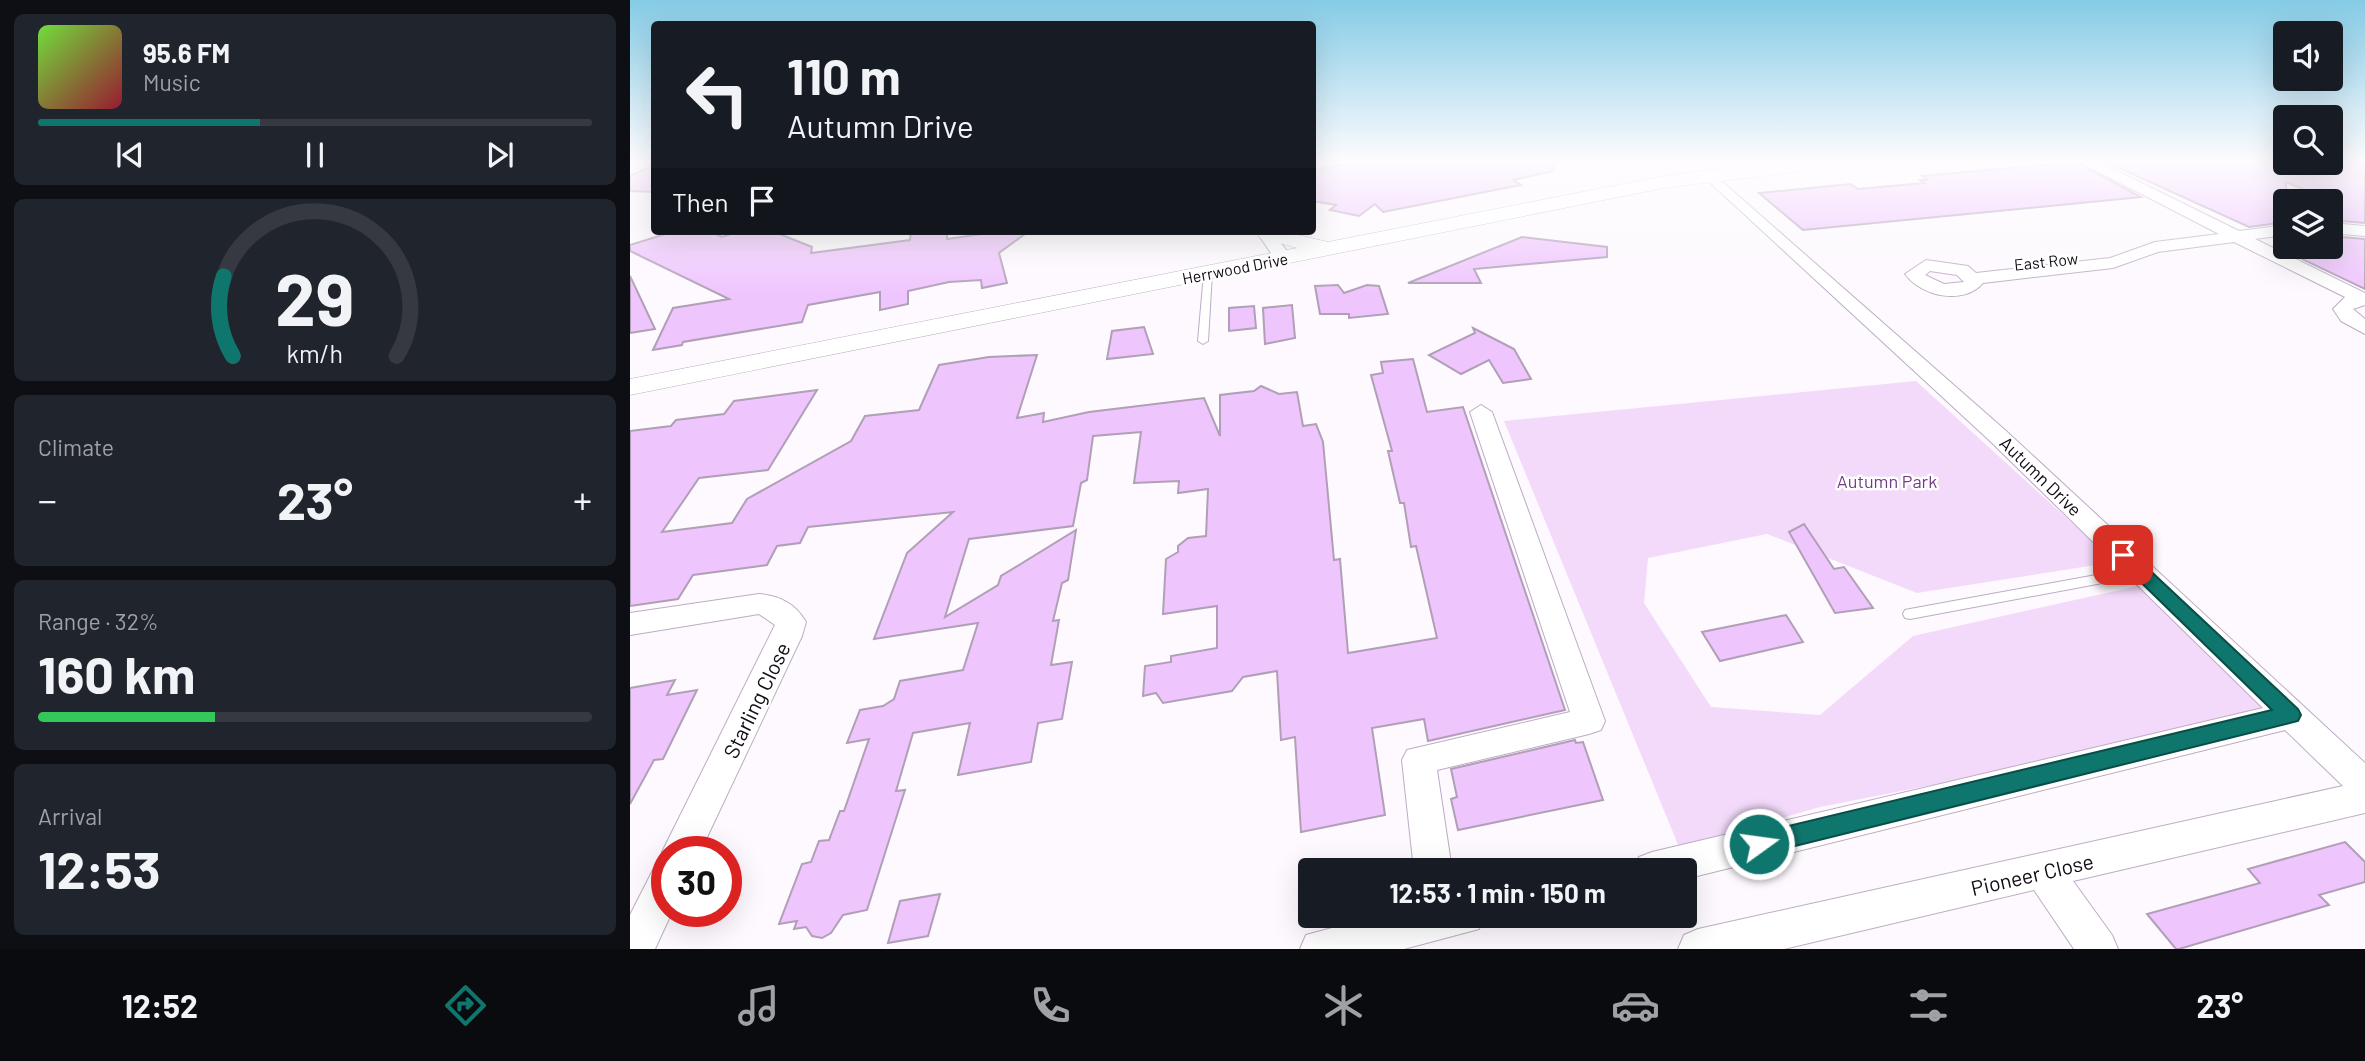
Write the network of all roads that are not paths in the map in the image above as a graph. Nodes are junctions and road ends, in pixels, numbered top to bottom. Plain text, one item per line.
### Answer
1 (1553, 205) edge
2 (1743, 205) edge
3 (2175, 205) edge
4 (2365, 223) edge
5 (2343, 227) edge
6 (2343, 229) edge
7 (2365, 231) edge
8 (2273, 232) edge
9 (1267, 235) edge
10 (1276, 235) edge
11 (2239, 237) junction
12 (1348, 245) junction
13 (1283, 258) junction
14 (1208, 273) junction
15 (1968, 274) dead end
16 (2364, 299) edge
17 (2365, 328) edge
18 (1203, 341) dead end
19 (630, 387) edge
20 (1481, 412) dead end
21 (2141, 572) junction
22 (1910, 614) dead end
23 (630, 624) edge
24 (2290, 715) junction
25 (2365, 785) edge
26 (2365, 797) edge
27 (689, 836) edge
28 (1431, 858) edge
29 (1697, 859) edge
30 (2044, 872) junction
31 (651, 914) edge
32 (1405, 928) edge
33 (634, 949) edge
34 (1320, 949) edge
35 (1698, 949) edge
36 (2098, 949) edge

1 - 12 street, Herrwood Drive
2 - 21 street, Autumn Drive
3 - 11 street
4 - 5 street
6 - 7 street
8 - 11 street, East Row
9 - 13 street
10 - 12 street
11 - 15 street, East Row
11 - 16 street
12 - 13 street, Herrwood Drive
13 - 14 street, Herrwood Drive
14 - 18 lane
14 - 19 street, Herrwood Drive
16 - 17 street
20 - 28 street
21 - 22 lane
21 - 24 street, Autumn Drive
23 - 27 street, Starling Close
24 - 25 street, Autumn Drive
24 - 29 street
26 - 30 street, Pioneer Close
30 - 35 street, Pioneer Close
30 - 36 street
31 - 33 street
32 - 34 street

